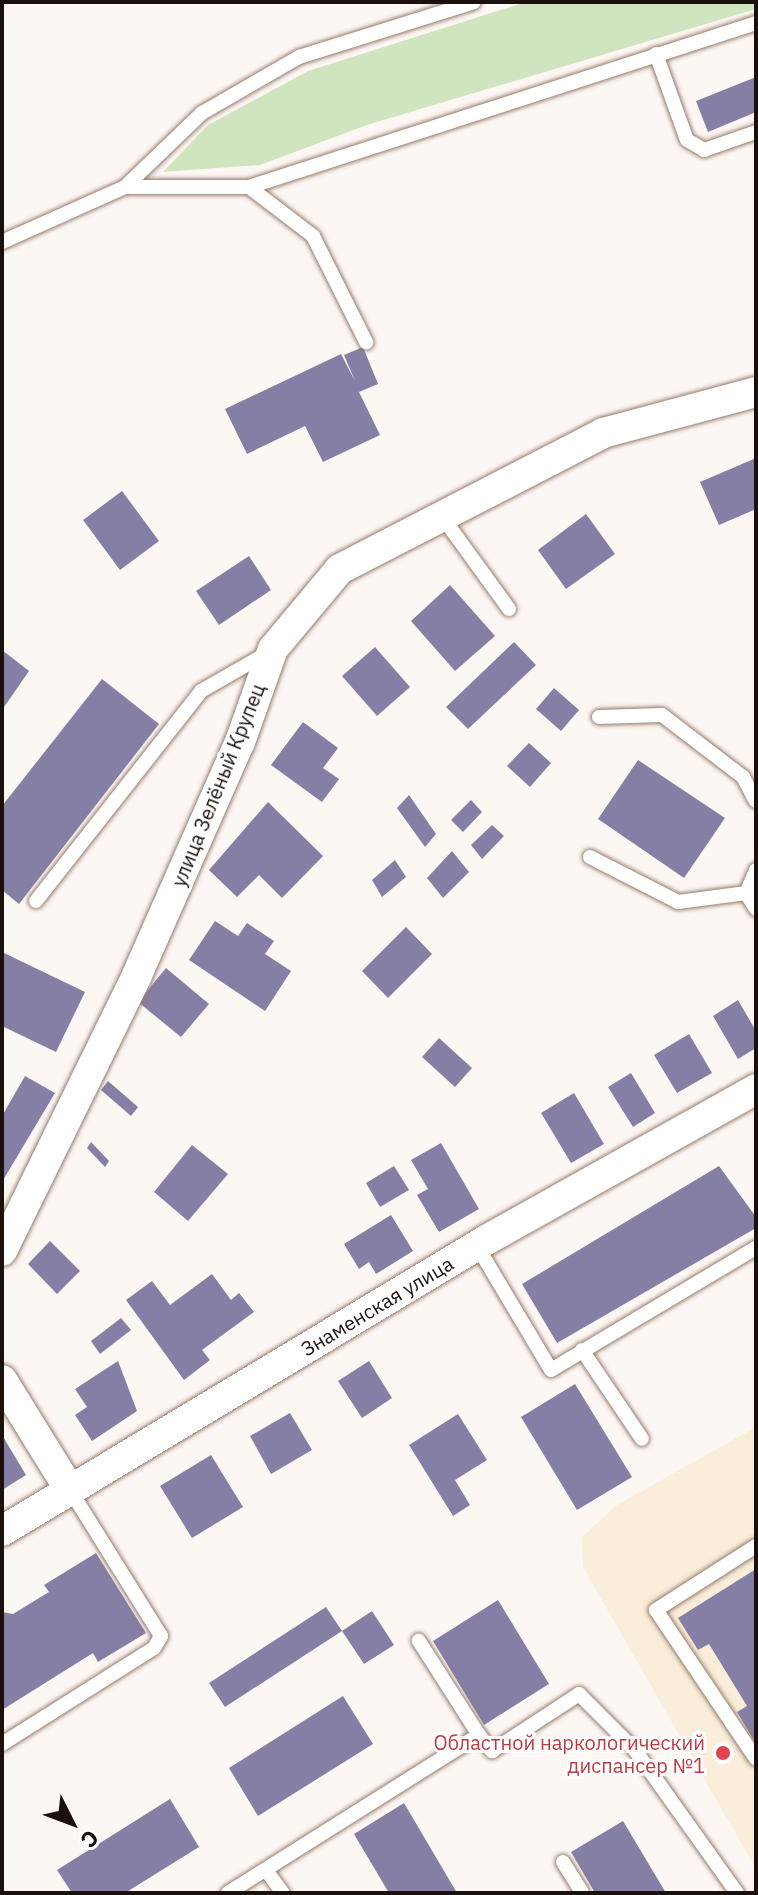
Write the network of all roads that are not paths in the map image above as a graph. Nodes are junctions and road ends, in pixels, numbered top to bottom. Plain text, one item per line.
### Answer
1 (474, 2) edge
2 (756, 23) edge
3 (656, 54) junction
4 (756, 132) edge
5 (125, 187) junction
6 (249, 187) junction
7 (2, 242) edge
8 (366, 342) dead end
9 (756, 376) edge
10 (756, 392) edge
11 (721, 399) junction
12 (440, 513) junction
13 (509, 609) dead end
14 (273, 649) junction
15 (599, 717) dead end
16 (756, 801) edge
17 (590, 857) dead end
18 (756, 870) edge
19 (746, 893) junction
20 (36, 901) dead end
21 (756, 909) edge
22 (756, 1089) edge
23 (477, 1246) junction
24 (756, 1248) edge
25 (2, 1251) edge
26 (582, 1350) junction
27 (2, 1380) edge
28 (642, 1439) dead end
29 (70, 1490) junction
30 (2, 1531) edge
31 (756, 1546) edge
32 (419, 1641) dead end
33 (479, 1735) junction
34 (2, 1744) edge
35 (756, 1759) edge
36 (563, 1862) dead end
37 (266, 1870) junction
38 (228, 1893) edge
39 (283, 1893) edge
40 (582, 1893) edge
41 (737, 1893) edge

1 - 5 lane
2 - 3 lane
3 - 4 lane
3 - 6 lane
5 - 6 lane
5 - 7 lane
6 - 8 lane
9 - 11 lane
10 - 11 street, улица Зелёный Крупец
11 - 12 street, улица Зелёный Крупец
12 - 13 lane
12 - 14 street, улица Зелёный Крупец
14 - 20 lane
14 - 25 street, улица Зелёный Крупец
15 - 16 lane
17 - 19 lane
18 - 19 lane
19 - 21 lane
22 - 23 street, Знаменская улица
23 - 26 lane
23 - 29 street, Знаменская улица
24 - 26 lane
26 - 28 lane
27 - 29 street
29 - 30 street, Знаменская улица
29 - 34 lane
31 - 35 lane
32 - 33 lane
33 - 37 lane
33 - 41 lane
36 - 40 lane
37 - 38 lane
37 - 39 lane

